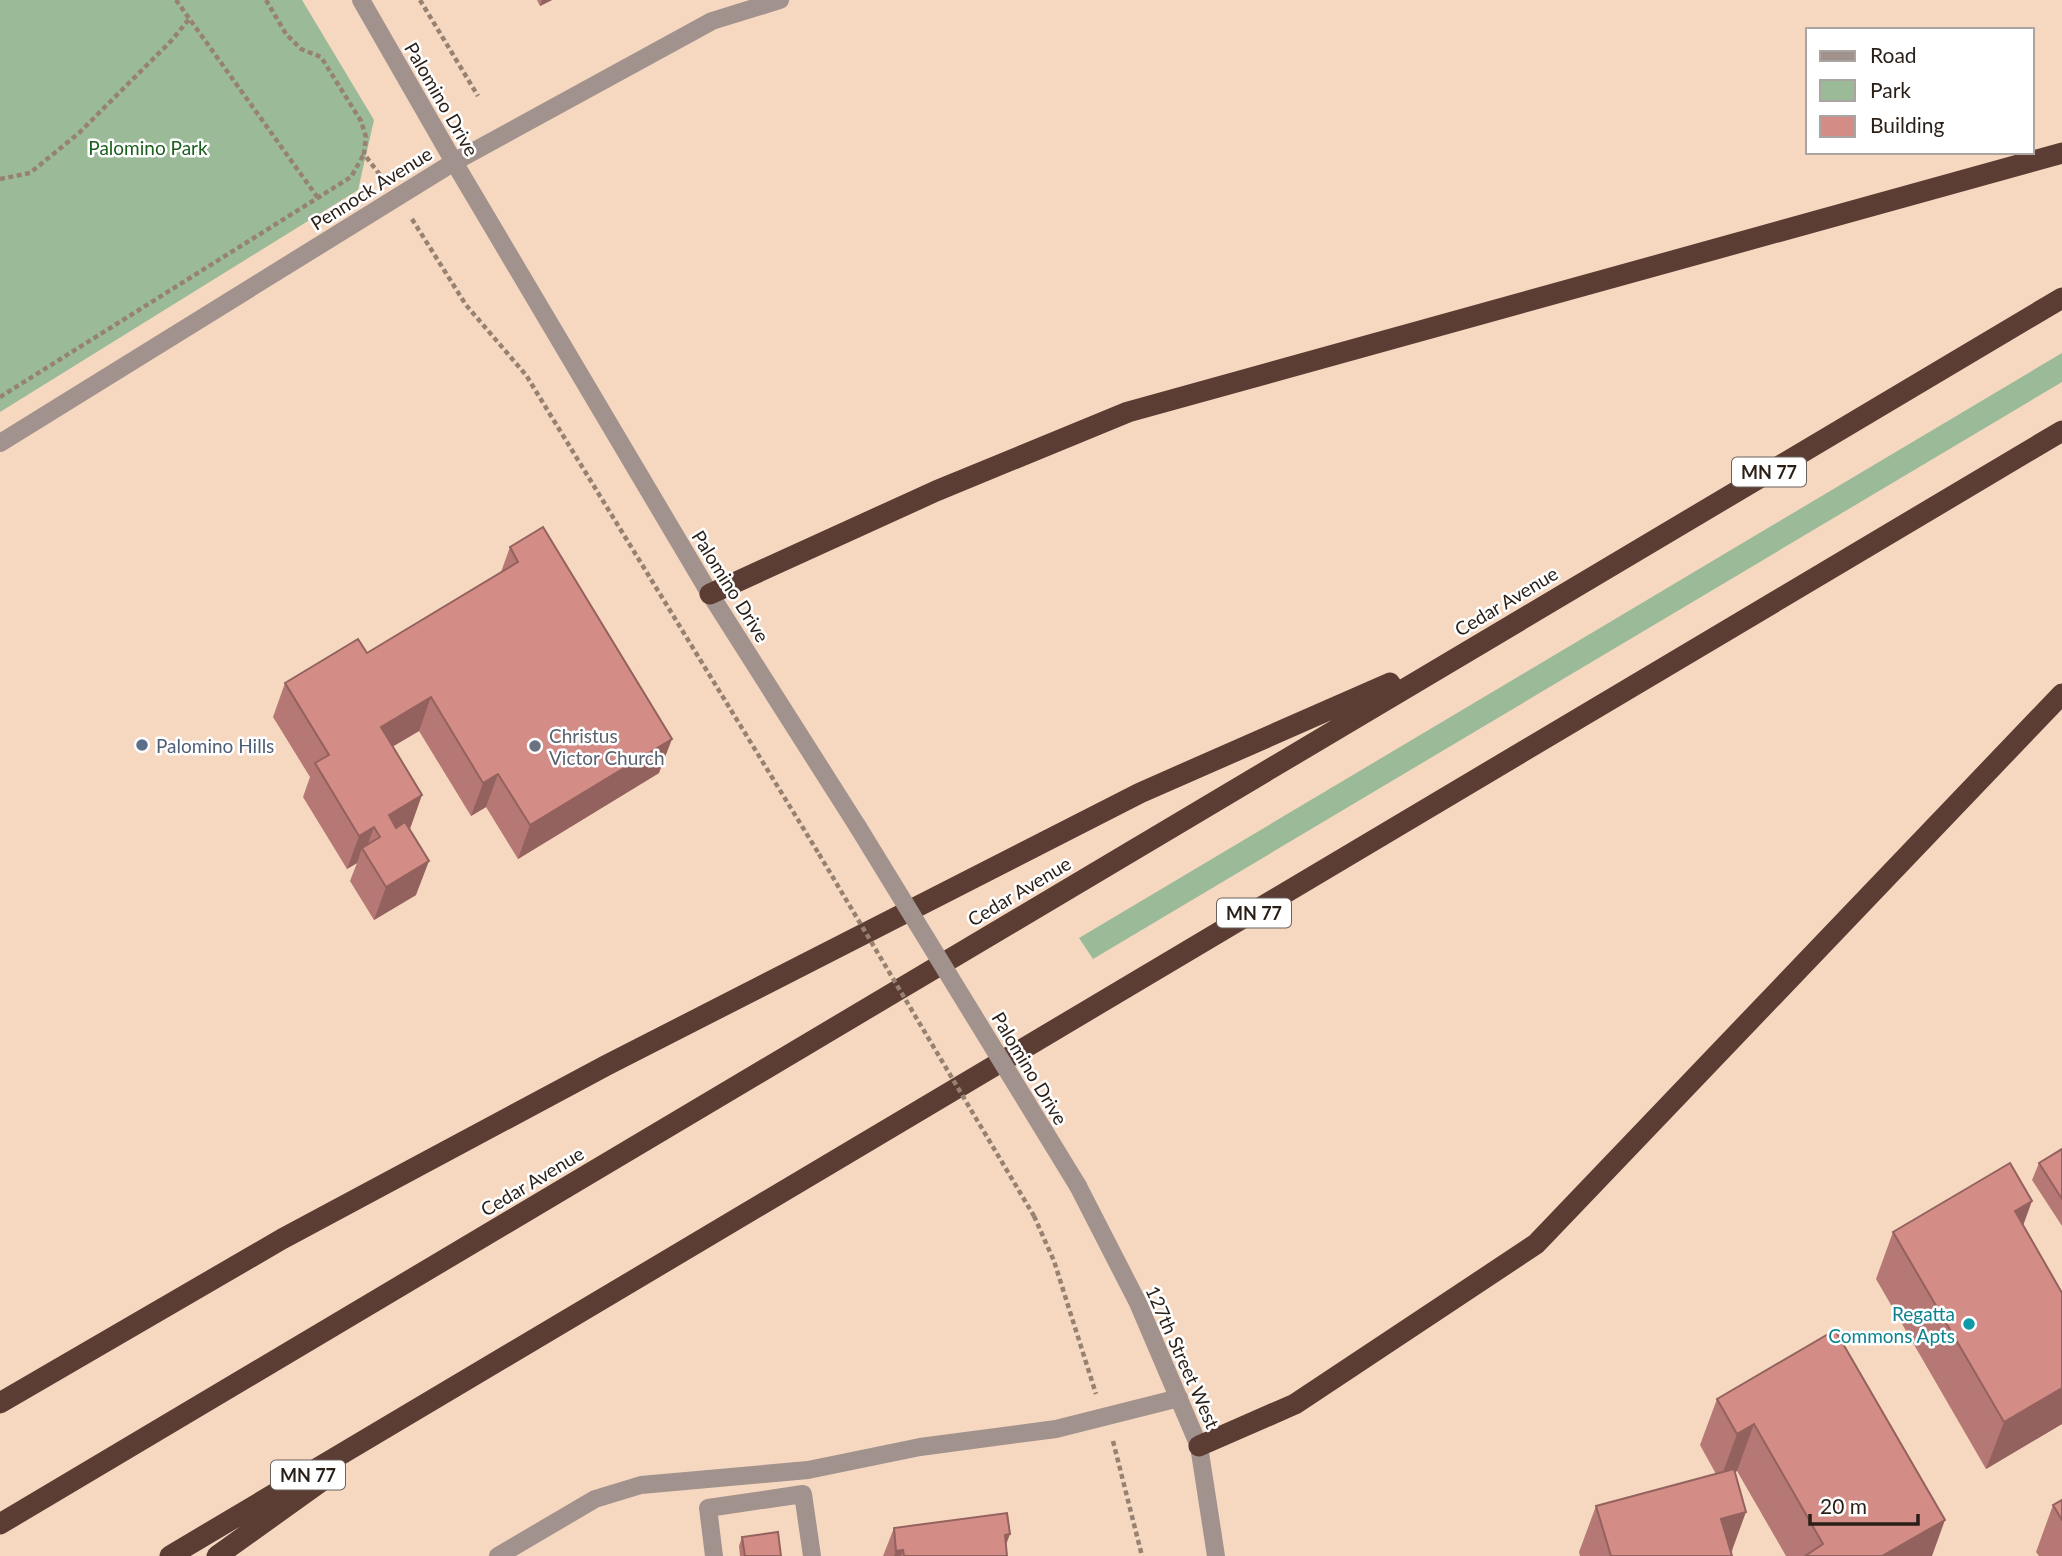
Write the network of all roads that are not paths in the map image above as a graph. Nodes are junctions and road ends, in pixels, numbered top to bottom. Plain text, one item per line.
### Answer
1 (361, 0) edge
2 (780, 0) edge
3 (2062, 153) edge
4 (454, 162) junction
5 (2062, 298) edge
6 (2062, 431) edge
7 (0, 443) edge
8 (710, 594) junction
9 (1476, 645) junction
10 (2062, 694) edge
11 (1078, 1186) joint
12 (445, 1393) junction
13 (1179, 1398) junction
14 (0, 1403) edge
15 (1199, 1446) junction
16 (0, 1524) edge
17 (170, 1556) edge
18 (217, 1556) edge
19 (498, 1556) edge
20 (715, 1556) edge
21 (812, 1556) edge
22 (1216, 1556) edge

1 - 4 street, Palomino Drive
2 - 4 street, Pennock Avenue
3 - 8 highway
4 - 7 street, Pennock Avenue
4 - 8 street, Palomino Drive
5 - 9 highway, Cedar Avenue / MN 77
6 - 12 highway, MN 77
8 - 11 street, Palomino Drive, bridge
9 - 14 highway
9 - 16 highway, Cedar Avenue / MN 77
10 - 15 highway
11 - 13 street, 127th Street West
12 - 17 highway, MN 77
12 - 18 highway
13 - 15 street, 127th Street West
13 - 19 street
15 - 22 street, 127th Street West
20 - 21 street

